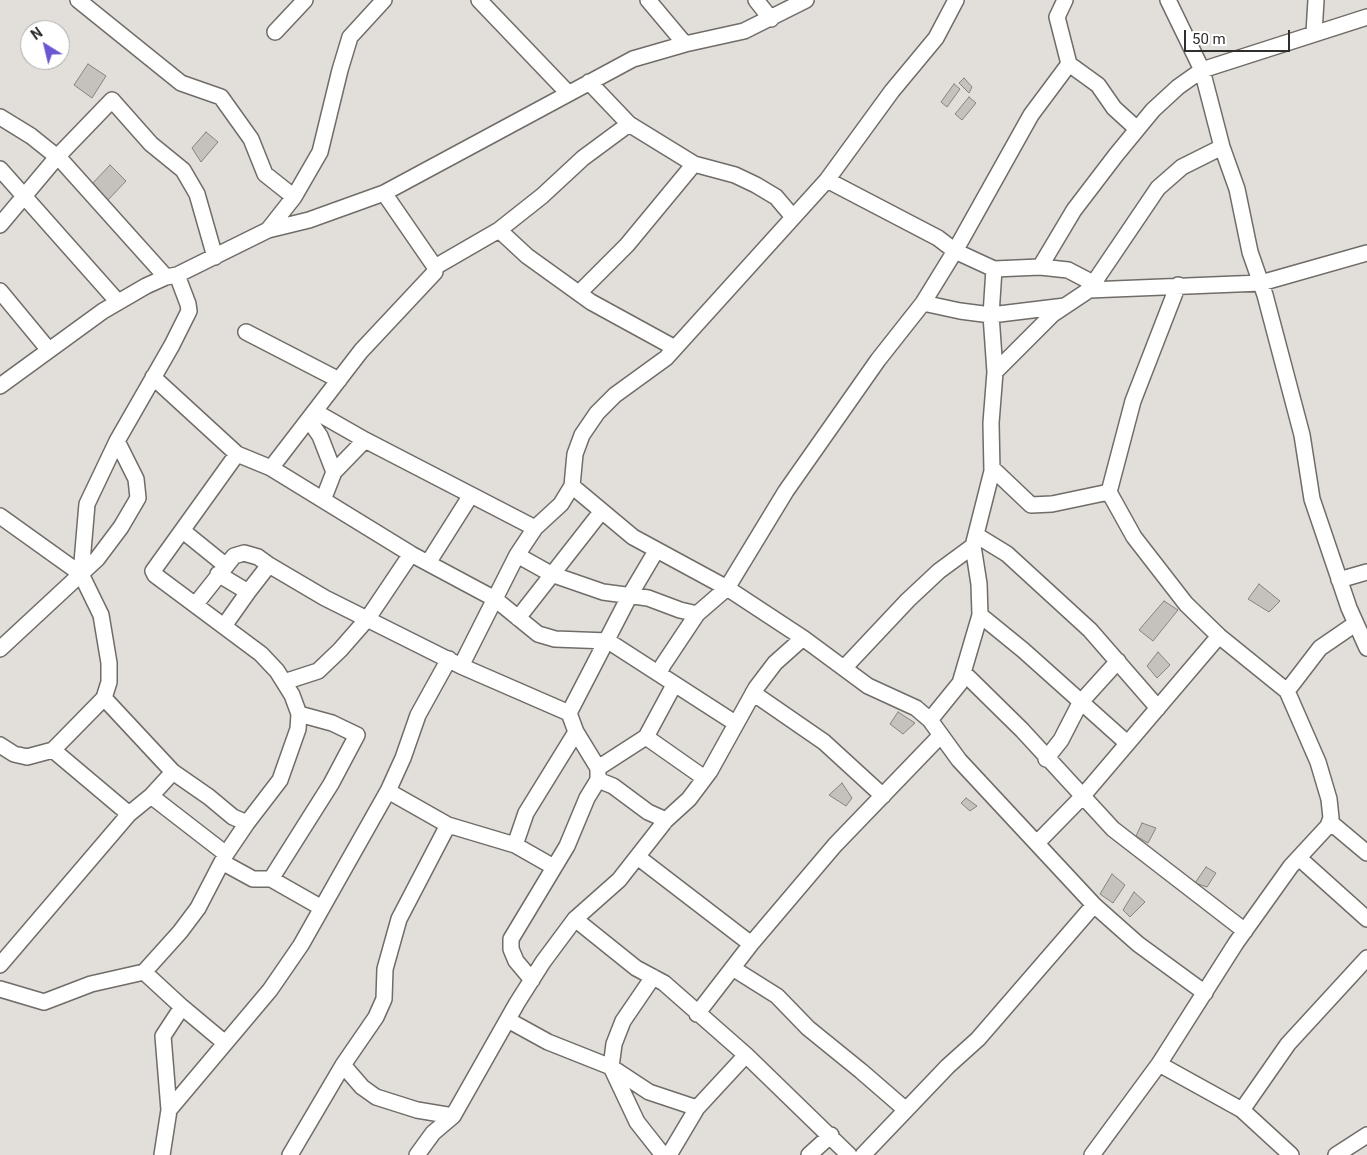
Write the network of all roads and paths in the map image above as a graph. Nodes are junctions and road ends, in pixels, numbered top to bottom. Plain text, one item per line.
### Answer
1 (78, 0) edge
2 (306, 0) edge
3 (384, 0) edge
4 (479, 0) edge
5 (648, 0) edge
6 (756, 0) edge
7 (806, 0) edge
8 (956, 0) edge
9 (1065, 0) edge
10 (1168, 0) edge
11 (1316, 0) edge
12 (1367, 18) edge
13 (772, 19) junction
14 (275, 32) dead end
15 (1314, 33) junction
16 (686, 44) junction
17 (1069, 64) junction
18 (1202, 70) junction
19 (589, 82) junction
20 (568, 93) junction
21 (1, 116) edge
22 (629, 124) junction
23 (1137, 130) junction
24 (1222, 147) junction
25 (57, 156) junction
26 (694, 164) junction
27 (0, 169) edge
28 (827, 180) junction
29 (384, 193) junction
30 (25, 197) junction
31 (294, 197) junction
32 (793, 217) junction
33 (0, 225) edge
34 (268, 230) junction
35 (499, 230) junction
36 (955, 251) junction
37 (1367, 253) edge
38 (215, 257) junction
39 (435, 267) junction
40 (1040, 267) junction
41 (994, 269) junction
42 (172, 276) junction
43 (1261, 283) junction
44 (1178, 286) junction
45 (1091, 287) junction
46 (0, 291) edge
47 (579, 293) junction
48 (118, 302) junction
49 (923, 303) junction
50 (1065, 306) junction
51 (991, 315) junction
52 (246, 332) dead end
53 (675, 348) junction
54 (48, 349) junction
55 (995, 372) junction
56 (154, 376) junction
57 (339, 380) junction
58 (0, 386) edge
59 (313, 416) junction
60 (365, 440) junction
61 (117, 441) junction
62 (236, 454) junction
63 (271, 468) junction
64 (992, 468) junction
65 (334, 472) junction
66 (572, 486) junction
67 (1109, 492) junction
68 (471, 494) junction
69 (323, 500) junction
70 (600, 512) junction
71 (0, 516) edge
72 (535, 528) junction
73 (183, 531) junction
74 (975, 540) junction
75 (656, 551) junction
76 (410, 554) junction
77 (517, 555) junction
78 (428, 563) junction
79 (269, 565) junction
80 (222, 570) junction
81 (1367, 572) edge
82 (81, 574) junction
83 (551, 574) junction
84 (1339, 580) junction
85 (728, 588) junction
86 (248, 592) junction
87 (630, 595) junction
88 (496, 599) junction
89 (195, 605) junction
90 (697, 614) junction
91 (980, 614) junction
92 (368, 618) junction
93 (518, 618) junction
94 (1355, 624) junction
95 (224, 626) junction
96 (1218, 636) junction
97 (803, 638) junction
98 (608, 641) junction
99 (1367, 648) edge
100 (0, 649) edge
101 (1118, 661) junction
102 (455, 662) junction
103 (844, 668) junction
104 (964, 673) junction
105 (659, 674) junction
106 (284, 682) junction
107 (674, 684) junction
108 (1287, 691) junction
109 (753, 693) junction
110 (104, 698) junction
111 (1080, 703) junction
112 (1158, 708) junction
113 (569, 713) junction
114 (299, 714) junction
115 (930, 720) junction
116 (735, 723) junction
117 (576, 732) junction
118 (941, 735) junction
119 (646, 737) junction
120 (1127, 743) junction
121 (0, 745) edge
122 (53, 750) junction
123 (1046, 758) junction
124 (173, 772) junction
125 (598, 774) junction
126 (703, 777) junction
127 (1070, 784) junction
128 (388, 791) junction
129 (151, 796) junction
130 (883, 796) junction
131 (1081, 798) junction
132 (1067, 811) junction
133 (129, 814) junction
134 (666, 820) junction
135 (1330, 822) junction
136 (247, 823) junction
137 (448, 825) junction
138 (1037, 842) junction
139 (516, 845) junction
140 (1367, 852) edge
141 (224, 858) junction
142 (639, 858) junction
143 (1299, 858) junction
144 (552, 866) junction
145 (271, 879) junction
146 (1094, 905) junction
147 (322, 908) junction
148 (1367, 918) edge
149 (575, 919) junction
150 (1245, 931) junction
151 (752, 944) junction
152 (1367, 958) edge
153 (0, 964) edge
154 (734, 969) junction
155 (144, 972) junction
156 (653, 977) junction
157 (532, 980) junction
158 (0, 989) edge
159 (1205, 993) junction
160 (182, 1007) junction
161 (697, 1014) junction
162 (508, 1020) junction
163 (225, 1042) junction
164 (746, 1055) junction
165 (1159, 1064) junction
166 (343, 1065) junction
167 (611, 1067) junction
168 (697, 1108) junction
169 (169, 1110) junction
170 (906, 1110) junction
171 (1242, 1110) junction
172 (453, 1116) junction
173 (831, 1135) junction
174 (1367, 1135) edge
175 (162, 1155) edge
176 (290, 1155) edge
177 (417, 1155) edge
178 (663, 1155) edge
179 (669, 1155) edge
180 (810, 1155) edge
181 (849, 1155) edge
182 (863, 1155) edge
183 (1092, 1155) edge
184 (1291, 1155) edge
185 (1336, 1155) edge

1 - 31 street
2 - 14 street
3 - 31 street
4 - 20 street
5 - 16 street
6 - 13 street
7 - 13 street
8 - 28 street
9 - 17 street
10 - 18 street
11 - 15 street
12 - 15 street
13 - 16 street
15 - 18 street
16 - 19 street
17 - 23 street
17 - 36 street
18 - 23 street
18 - 24 street
19 - 20 street
19 - 22 street
20 - 29 street
21 - 25 street
22 - 26 street
22 - 35 street
23 - 40 street
24 - 43 street
24 - 45 street
25 - 30 street
25 - 38 street
25 - 42 street
26 - 32 street
26 - 47 street
27 - 30 street
28 - 32 street
28 - 36 street
29 - 34 street
29 - 39 street
30 - 33 street
30 - 48 street
31 - 34 street
32 - 53 street
34 - 38 street
35 - 39 street
35 - 47 street
36 - 41 street
36 - 49 street
37 - 43 street
38 - 42 street
39 - 57 street
40 - 41 street
40 - 45 street
41 - 51 street
42 - 48 street
42 - 56 street
43 - 44 street
43 - 84 street
44 - 45 street
44 - 67 street
45 - 50 street
46 - 54 street
47 - 53 street
48 - 54 street
49 - 51 street
49 - 85 street
50 - 51 street
50 - 55 street
51 - 55 street
52 - 57 street
53 - 66 street
54 - 58 street
55 - 64 street
56 - 61 street
56 - 62 street
57 - 59 street
59 - 60 street
59 - 63 street
59 - 65 street
60 - 65 street
60 - 68 street
61 - 82 street
61 - 82 street
62 - 63 street
62 - 73 street
63 - 69 street
64 - 67 street
64 - 74 street
65 - 69 street
66 - 70 street
66 - 72 street
67 - 96 street
68 - 72 street
68 - 78 street
69 - 76 street
70 - 75 street
70 - 83 street
71 - 82 street
72 - 77 street
73 - 80 street
73 - 89 street
74 - 91 street
74 - 101 street
74 - 103 street
75 - 85 street
75 - 87 street
76 - 78 street
76 - 92 street
77 - 83 street
77 - 88 street
78 - 88 street
79 - 80 street
79 - 86 street
79 - 92 street
80 - 86 street
80 - 89 street
81 - 84 street
82 - 100 street
82 - 110 street
83 - 87 street
83 - 93 street
84 - 94 street
85 - 90 street
85 - 97 street
86 - 95 street
87 - 90 street
87 - 98 street
88 - 93 street
88 - 102 street
89 - 95 street
90 - 105 street
91 - 104 street
91 - 111 street
92 - 102 street
92 - 106 street
93 - 98 street
94 - 99 street
94 - 108 street
95 - 106 street
96 - 108 street
96 - 112 street
97 - 103 street
97 - 109 street
98 - 105 street
98 - 113 street
101 - 111 street
101 - 112 street
102 - 113 street
102 - 128 street
103 - 115 street
104 - 115 street
104 - 123 street
105 - 107 street
106 - 114 street
107 - 116 street
107 - 119 street
108 - 135 street
109 - 116 street
109 - 130 street
110 - 122 street
110 - 124 street
111 - 120 street
111 - 123 street
112 - 120 street
113 - 117 street
114 - 136 street
114 - 145 street
115 - 118 street
116 - 126 street
117 - 125 street
117 - 139 street
118 - 130 street
118 - 138 street
119 - 125 street
119 - 126 street
120 - 131 street
121 - 122 street
122 - 133 street
123 - 127 street
124 - 129 street
124 - 136 street
125 - 134 street
125 - 144 street
126 - 134 street
127 - 131 street
127 - 132 street
128 - 137 street
128 - 147 street
129 - 133 street
129 - 141 street
130 - 151 street
131 - 132 street
131 - 150 street
132 - 138 street
133 - 153 street
134 - 142 street
135 - 140 street
135 - 143 street
136 - 141 street
137 - 139 street
137 - 166 street
138 - 146 street
139 - 144 street
141 - 145 street
141 - 155 street
142 - 149 street
142 - 151 street
143 - 148 street
143 - 150 street
144 - 157 street
145 - 147 street
146 - 159 street
146 - 170 street
147 - 163 street
149 - 156 street
149 - 157 street
150 - 159 street
151 - 154 street
152 - 171 street
154 - 161 street
154 - 170 street
155 - 158 street
155 - 160 street
156 - 161 street
156 - 167 street
157 - 162 street
159 - 165 street
160 - 163 street
160 - 169 street
161 - 164 street
162 - 167 street
162 - 172 street
163 - 169 street
164 - 168 street
164 - 173 street
165 - 171 street
165 - 183 street
166 - 172 street
166 - 176 street
167 - 168 street
167 - 178 street
168 - 179 street
169 - 175 street
170 - 182 street
171 - 184 street
172 - 177 street
173 - 180 street
173 - 181 street
174 - 185 street

